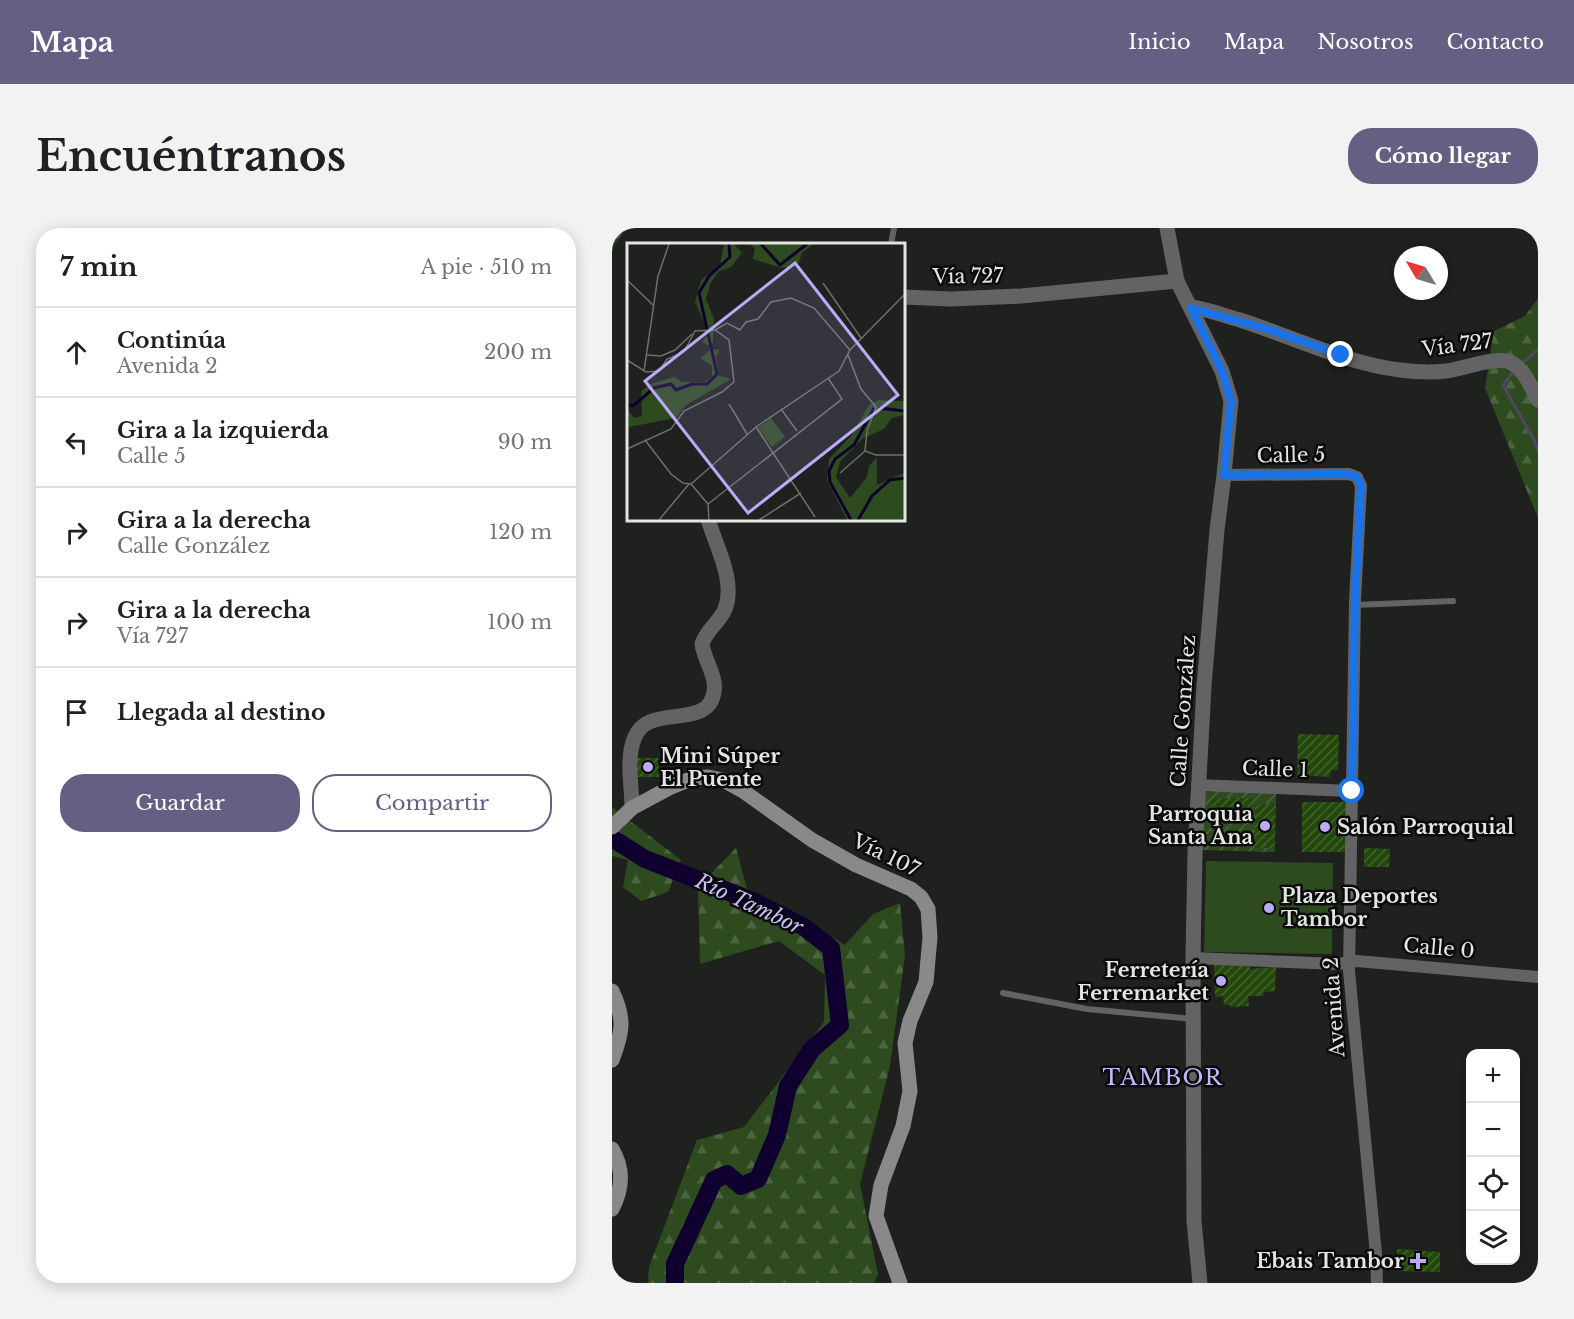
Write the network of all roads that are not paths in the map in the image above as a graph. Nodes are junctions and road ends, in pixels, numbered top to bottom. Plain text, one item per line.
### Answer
1 (894, 228) edge
2 (1167, 228) edge
3 (891, 243) edge
4 (1177, 281) junction
5 (904, 297) edge
6 (1191, 308) junction
7 (1538, 400) edge
8 (1224, 475) junction
9 (1357, 477) joint
10 (708, 520) edge
11 (1453, 601) dead end
12 (1355, 605) junction
13 (1197, 785) junction
14 (1352, 791) junction
15 (632, 807) junction
16 (615, 824) edge
17 (1193, 958) junction
18 (1349, 963) junction
19 (1538, 976) edge
20 (612, 991) edge
21 (1004, 993) dead end
22 (1194, 1019) junction
23 (612, 1060) edge
24 (612, 1149) edge
25 (612, 1209) edge
26 (900, 1283) edge
27 (1200, 1283) edge
28 (1377, 1283) edge

1 - 3 lane
2 - 4 street, Calle González
4 - 5 street, Vía 727
4 - 6 street, Calle González
6 - 7 street, Vía 727
6 - 8 street, Calle González
8 - 9 street, Calle 5
8 - 13 street, Calle González
9 - 12 street, Avenida 2
10 - 15 street
11 - 12 lane
12 - 14 street, Avenida 2
13 - 14 street, Calle 1
13 - 17 street, Calle González
14 - 18 street, Avenida 2
15 - 16 main road, Vía 107
15 - 26 main road, Vía 107
17 - 18 street, Calle 0
17 - 22 street, Calle González
18 - 19 street, Calle 0
18 - 28 street, Avenida 2
20 - 23 main road
21 - 22 lane
22 - 27 street, Calle González
24 - 25 main road

